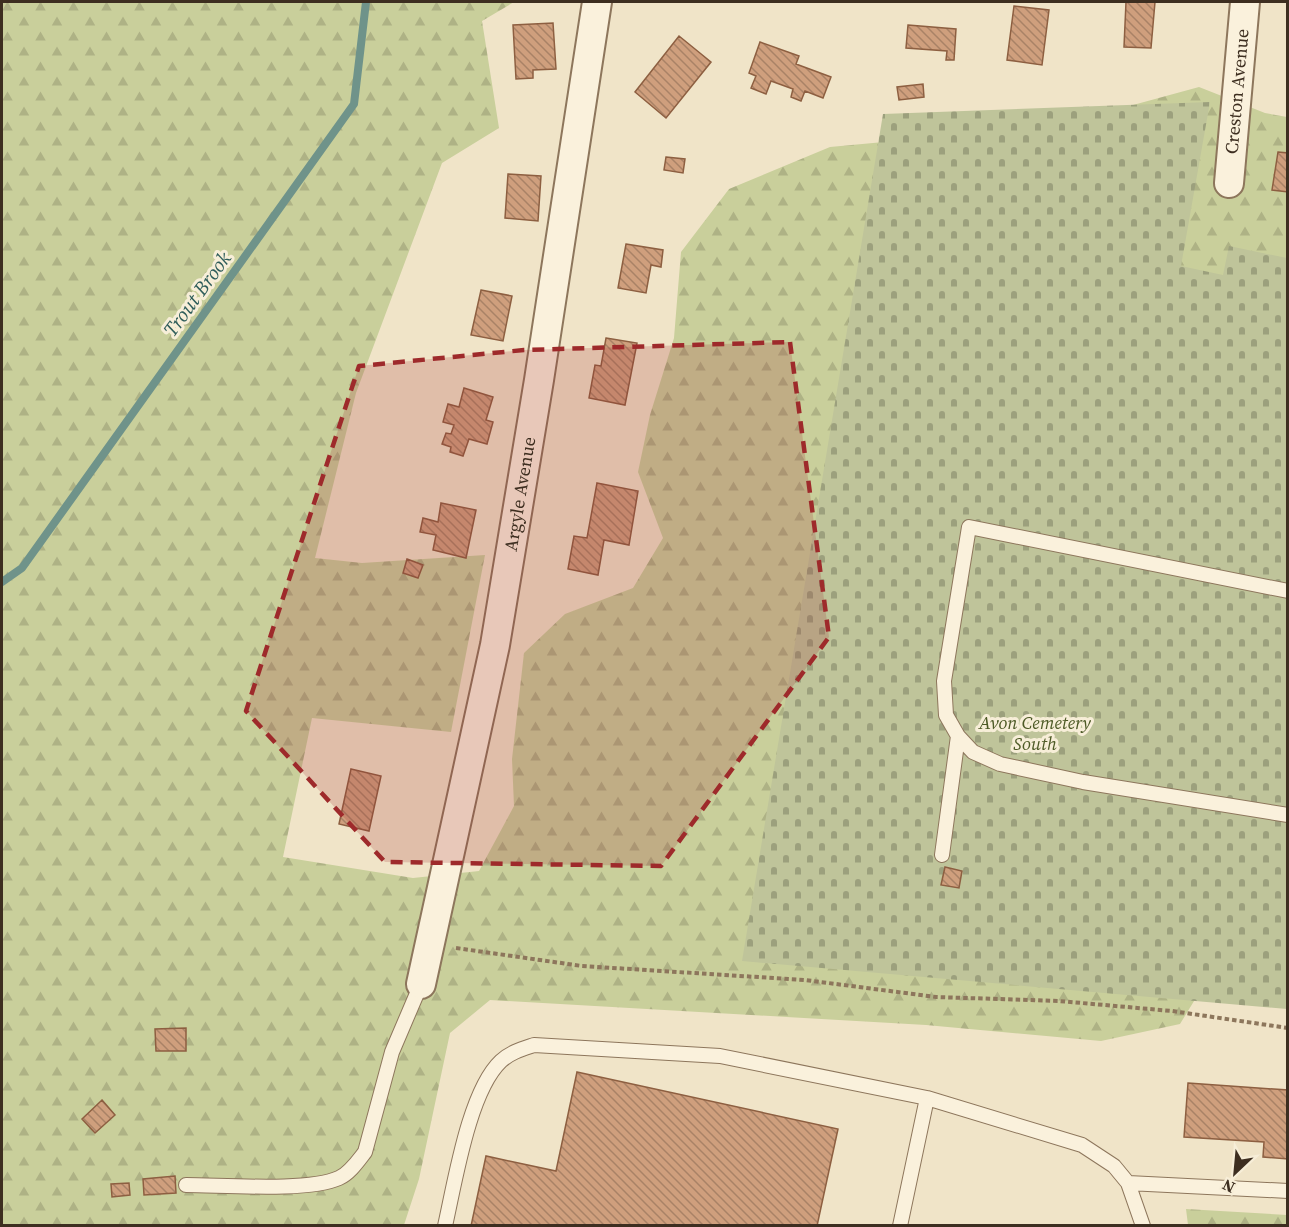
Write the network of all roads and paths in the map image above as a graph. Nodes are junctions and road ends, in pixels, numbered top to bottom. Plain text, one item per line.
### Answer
1 (597, 2) edge
2 (1245, 2) edge
3 (1229, 183) dead end
4 (1287, 591) edge
5 (958, 736) junction
6 (1287, 815) edge
7 (942, 855) dead end
8 (429, 944) junction
9 (421, 984) joint
10 (1287, 1028) edge
11 (927, 1098) junction
12 (1128, 1183) junction
13 (186, 1185) dead end
14 (1287, 1191) edge
15 (445, 1226) edge
16 (900, 1226) edge
17 (1143, 1226) edge

1 - 8 street, Argyle Avenue
2 - 3 street, Creston Avenue
4 - 5 lane
5 - 6 lane
5 - 7 lane
8 - 9 street, Argyle Avenue
8 - 10 path
9 - 13 lane
11 - 12 lane
11 - 15 lane
11 - 16 lane
12 - 14 lane
12 - 17 lane

